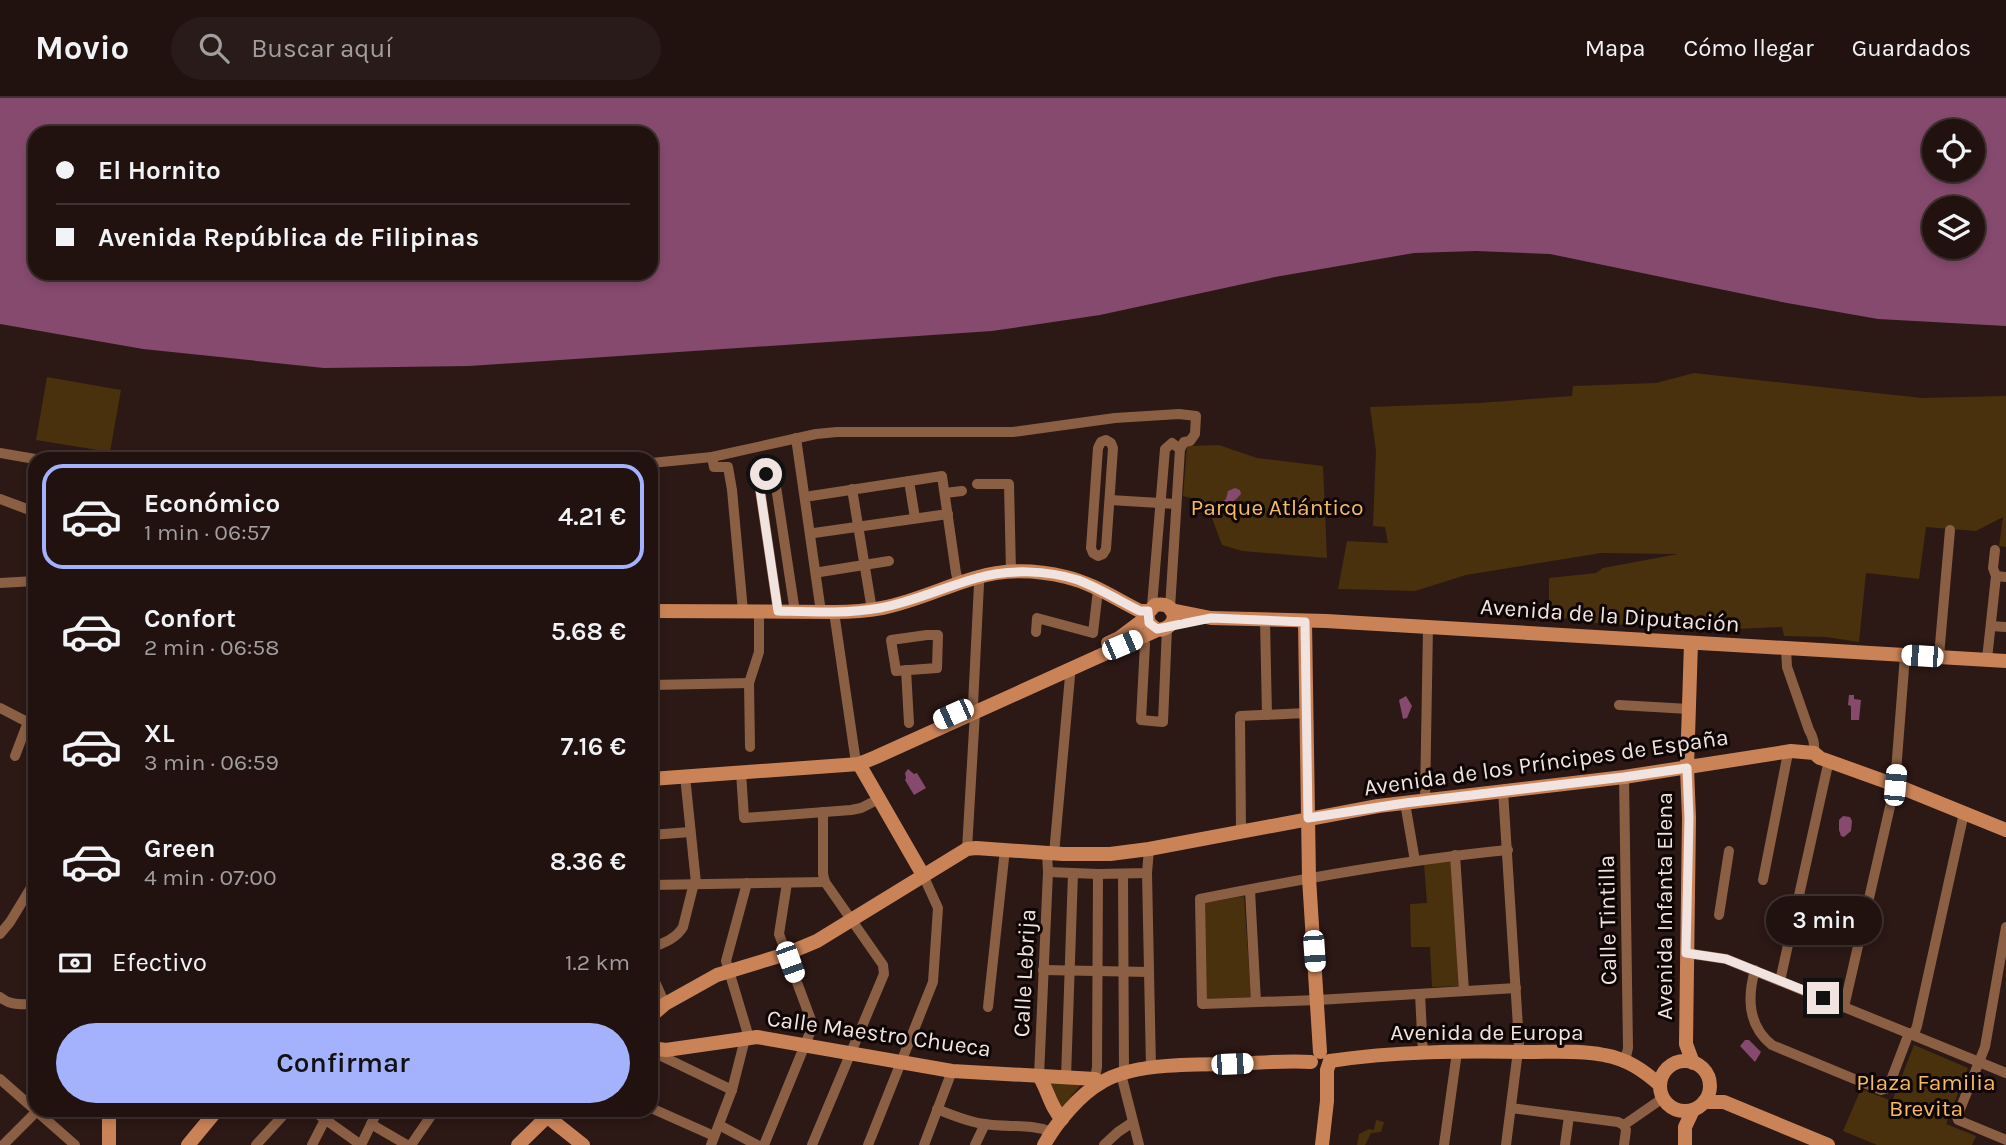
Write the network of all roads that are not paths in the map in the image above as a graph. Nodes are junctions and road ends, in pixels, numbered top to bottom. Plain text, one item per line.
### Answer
1 (796, 439) junction
2 (1180, 449) junction
3 (0, 453) edge
4 (712, 457) junction
5 (28, 458) edge
6 (658, 462) edge
7 (909, 481) junction
8 (977, 484) dead end
9 (852, 489) junction
10 (962, 491) dead end
11 (945, 493) junction
12 (811, 496) dead end
13 (0, 499) edge
14 (1110, 500) junction
15 (1160, 503) junction
16 (1176, 504) junction
17 (28, 510) edge
18 (948, 514) junction
19 (915, 518) junction
20 (858, 527) junction
21 (1950, 530) dead end
22 (814, 533) dead end
23 (1995, 550) dead end
24 (889, 561) dead end
25 (864, 565) junction
26 (820, 572) dead end
27 (1011, 572) junction
28 (978, 577) junction
29 (2001, 577) edge
30 (28, 581) edge
31 (0, 583) edge
32 (959, 583) junction
33 (1098, 590) junction
34 (1171, 609) junction
35 (872, 610) junction
36 (658, 611) edge
37 (743, 611) junction
38 (759, 611) junction
39 (778, 611) junction
40 (1149, 611) junction
41 (795, 612) junction
42 (827, 612) junction
43 (1211, 618) junction
44 (1265, 620) junction
45 (1305, 622) junction
46 (1991, 626) junction
47 (1428, 627) junction
48 (2006, 627) edge
49 (1164, 628) junction
50 (1036, 632) dead end
51 (1142, 637) junction
52 (1691, 643) junction
53 (1786, 649) junction
54 (1905, 654) junction
55 (1939, 656) junction
56 (1987, 660) junction
57 (2006, 661) edge
58 (906, 670) junction
59 (1067, 670) junction
60 (749, 683) junction
61 (658, 685) edge
62 (1619, 705) dead end
63 (0, 708) edge
64 (974, 708) junction
65 (1689, 709) junction
66 (1306, 713) junction
67 (1267, 715) junction
68 (28, 722) edge
69 (909, 723) dead end
70 (28, 730) edge
71 (1808, 734) junction
72 (750, 747) dead end
73 (1781, 755) junction
74 (15, 756) dead end
75 (1821, 757) junction
76 (857, 760) junction
77 (1687, 768) junction
78 (658, 772) edge
79 (741, 772) junction
80 (685, 776) junction
81 (1624, 777) junction
82 (658, 778) edge
83 (1895, 785) junction
84 (1503, 791) junction
85 (878, 799) junction
86 (1425, 800) junction
87 (1405, 803) junction
88 (822, 812) junction
89 (1964, 813) junction
90 (1308, 818) junction
91 (2006, 830) edge
92 (1241, 831) junction
93 (690, 832) junction
94 (658, 834) edge
95 (967, 849) junction
96 (1005, 849) junction
97 (1149, 849) junction
98 (1508, 850) junction
99 (1729, 851) dead end
100 (1050, 853) junction
101 (1455, 855) junction
102 (1415, 861) junction
103 (1048, 872) junction
104 (1073, 873) junction
105 (1147, 873) junction
106 (1098, 874) junction
107 (1123, 874) junction
108 (923, 875) junction
109 (1310, 878) junction
110 (1763, 880) dead end
111 (825, 882) junction
112 (695, 883) junction
113 (747, 883) junction
114 (787, 883) junction
115 (658, 885) edge
116 (1250, 890) junction
117 (28, 892) edge
118 (1719, 915) dead end
119 (852, 919) junction
120 (2006, 927) edge
121 (0, 934) edge
122 (658, 945) edge
123 (1686, 953) junction
124 (786, 954) junction
125 (1043, 970) junction
126 (1755, 970) junction
127 (728, 971) junction
128 (1069, 971) junction
129 (1098, 971) junction
130 (1123, 972) junction
131 (1149, 972) junction
132 (1780, 981) junction
133 (658, 987) edge
134 (1516, 988) junction
135 (1464, 991) junction
136 (1420, 994) junction
137 (4, 999) edge
138 (1318, 1000) junction
139 (1256, 1002) junction
140 (28, 1004) edge
141 (666, 1004) junction
142 (988, 1007) dead end
143 (1844, 1007) junction
144 (658, 1010) edge
145 (0, 1011) edge
146 (1912, 1034) junction
147 (746, 1038) junction
148 (806, 1044) junction
149 (658, 1049) edge
150 (1457, 1052) junction
151 (1518, 1052) junction
152 (658, 1053) edge
153 (852, 1053) junction
154 (1423, 1053) junction
155 (1625, 1061) junction
156 (902, 1062) junction
157 (1979, 1062) junction
158 (1322, 1064) junction
159 (1679, 1064) junction
160 (1151, 1068) junction
161 (1642, 1069) junction
162 (952, 1071) junction
163 (2006, 1073) edge
164 (1123, 1074) junction
165 (1039, 1076) junction
166 (1066, 1077) junction
167 (0, 1079) edge
168 (1097, 1081) junction
169 (1710, 1085) junction
170 (732, 1090) junction
171 (1662, 1092) junction
172 (1724, 1102) junction
173 (28, 1103) edge
174 (1699, 1106) junction
175 (1511, 1108) junction
176 (937, 1109) junction
177 (1678, 1110) junction
178 (658, 1112) edge
179 (1569, 1116) junction
180 (31, 1117) edge
181 (44, 1117) edge
182 (110, 1117) edge
183 (207, 1117) edge
184 (222, 1117) edge
185 (282, 1117) edge
186 (326, 1117) edge
187 (331, 1117) edge
188 (374, 1117) edge
189 (430, 1117) edge
190 (542, 1117) edge
191 (552, 1117) edge
192 (1062, 1119) junction
193 (1133, 1122) junction
194 (371, 1124) junction
195 (985, 1124) junction
196 (719, 1125) junction
197 (1624, 1125) junction
198 (1685, 1127) junction
199 (1052, 1132) junction
200 (2006, 1140) edge
201 (713, 1141) edge
202 (3, 1145) edge
203 (75, 1145) edge
204 (109, 1145) edge
205 (188, 1145) edge
206 (200, 1145) edge
207 (257, 1145) edge
208 (312, 1145) edge
209 (361, 1145) edge
210 (409, 1145) edge
211 (518, 1145) edge
212 (583, 1145) edge
213 (757, 1145) edge
214 (764, 1145) edge
215 (813, 1145) edge
216 (868, 1145) edge
217 (924, 1145) edge
218 (975, 1145) edge
219 (1044, 1145) edge
220 (1104, 1145) edge
221 (1139, 1145) edge
222 (1316, 1145) edge
223 (1322, 1145) edge
224 (1444, 1145) edge
225 (1506, 1145) edge
226 (1565, 1145) edge
227 (1624, 1145) edge
228 (1685, 1145) edge
229 (1828, 1145) edge

1 - 2 street
1 - 4 street
1 - 42 street
2 - 15 street
2 - 16 street
3 - 5 street
4 - 6 street
4 - 37 street
7 - 9 street
7 - 11 street
7 - 19 street
8 - 27 street
9 - 12 street
9 - 20 street
10 - 11 street
11 - 18 street
13 - 17 street
14 - 14 street
14 - 15 street
15 - 16 street
15 - 40 street
16 - 34 street
18 - 19 street
18 - 32 street
19 - 20 street
20 - 22 street
20 - 25 street
21 - 55 street
23 - 29 street
24 - 25 street
25 - 26 street
25 - 35 street
27 - 28 street
27 - 33 street
28 - 32 street
28 - 64 street
29 - 46 street
30 - 31 street
32 - 35 street
33 - 40 street
33 - 50 street
34 - 40 street
34 - 43 street, Avenida de la Diputación
34 - 49 street
35 - 42 street
36 - 37 street
37 - 38 street
38 - 39 street
38 - 60 street
39 - 41 street
39 - 41 street
40 - 49 street
40 - 64 street
41 - 42 street
42 - 76 street
43 - 44 street, Avenida de la Diputación
43 - 49 street, Avenida de la Diputación
44 - 45 street, Avenida de la Diputación
44 - 67 street
45 - 47 street, Avenida de la Diputación
45 - 66 street
46 - 48 street
46 - 56 street
47 - 52 street, Avenida de la Diputación
47 - 86 street
49 - 51 street, Avenida de la Diputación
49 - 51 street
51 - 59 street, Avenida de la Diputación
52 - 53 street, Avenida de la Diputación
52 - 65 street, Avenida Infanta Elena
53 - 54 street, Avenida de la Diputación
53 - 71 street
54 - 55 street, Avenida de la Diputación
54 - 83 street
55 - 56 street, Avenida de la Diputación
56 - 57 street, Avenida de la Diputación
58 - 58 street
58 - 69 street
59 - 64 street, Avenida de la Diputación
59 - 100 street, Calle Lebrija
60 - 61 street
60 - 72 street
62 - 65 street
63 - 68 street
64 - 76 street
64 - 95 street
65 - 77 street, Avenida Infanta Elena
66 - 67 street
66 - 90 street
67 - 92 street
70 - 74 street
71 - 73 street
71 - 75 street
73 - 75 street, Avenida de los Príncipes de España
73 - 77 street, Avenida de los Príncipes de España
73 - 110 street
75 - 83 street, Avenida de los Príncipes de España
75 - 132 street
76 - 78 street
76 - 79 street
76 - 85 street
77 - 81 street, Avenida de los Príncipes de España
77 - 123 street, Avenida Infanta Elena
79 - 80 street
79 - 88 street
80 - 82 street
80 - 93 street
81 - 84 street, Avenida de los Príncipes de España
81 - 155 street, Calle Tintilla
83 - 89 street, Avenida de los Príncipes de España
83 - 143 street
84 - 86 street, Avenida de los Príncipes de España
84 - 98 street
85 - 88 street
85 - 108 street
86 - 87 street, Avenida de los Príncipes de España
87 - 90 street, Avenida de los Príncipes de España
87 - 102 street
88 - 111 street
89 - 91 street, Avenida de los Príncipes de España
89 - 146 street
90 - 92 street, Avenida de los Príncipes de España
90 - 109 street
92 - 97 street, Avenida de los Príncipes de España
93 - 94 street
93 - 112 street
95 - 96 street, Avenida de los Príncipes de España
95 - 108 street
96 - 100 street, Avenida de los Príncipes de España
96 - 142 street
97 - 100 street, Avenida de los Príncipes de España
97 - 105 street
98 - 101 street
98 - 134 street
99 - 118 street
100 - 103 street, Calle Lebrija
101 - 102 street
101 - 135 street
102 - 109 street
103 - 104 street
103 - 125 street, Calle Lebrija
104 - 106 street
104 - 128 street
105 - 107 street
105 - 131 street
106 - 107 street
106 - 129 street
107 - 130 street
108 - 119 street
108 - 156 street
109 - 116 street
109 - 138 street
111 - 114 street
111 - 119 street
112 - 113 street
112 - 115 street
112 - 122 street
113 - 114 street
113 - 127 street
114 - 124 street
116 - 139 street
116 - 139 street
117 - 121 street
119 - 124 street
119 - 153 street
120 - 157 street
123 - 126 street
123 - 159 street, Avenida Infanta Elena
124 - 127 street
124 - 148 street
125 - 128 street
125 - 165 street, Calle Lebrija
126 - 132 street
126 - 146 street
127 - 141 street
127 - 147 street
128 - 129 street
128 - 166 street
129 - 130 street
129 - 168 street
130 - 131 street
130 - 164 street
131 - 160 street
132 - 143 street
133 - 141 street
134 - 135 street
134 - 151 street
135 - 136 street
136 - 138 street
136 - 154 street
137 - 140 street
137 - 145 street
138 - 139 street
138 - 158 street
141 - 144 street
143 - 146 street
146 - 157 street
147 - 148 street, Calle Maestro Chueca
147 - 149 street, Calle Maestro Chueca
147 - 170 street
148 - 153 street, Calle Maestro Chueca
148 - 214 street
150 - 151 street, Avenida de Europa
150 - 154 street, Avenida de Europa
150 - 224 street
151 - 155 street, Avenida de Europa
151 - 175 street
152 - 170 street
153 - 156 street, Calle Maestro Chueca
153 - 215 street
154 - 158 street, Avenida de Europa
155 - 161 street, Avenida de Europa
156 - 162 street, Calle Maestro Chueca
156 - 216 street
157 - 163 street
157 - 200 street
158 - 160 street, Avenida de Europa
158 - 222 street
158 - 223 street
159 - 161 street, Avenida de Europa
159 - 169 street
159 - 171 street
160 - 164 street, Avenida de Europa
161 - 171 street, Avenida de Europa
162 - 165 street, Calle Maestro Chueca
162 - 176 street
164 - 168 street, Avenida de Europa
164 - 193 street
165 - 166 street, Calle Maestro Chueca
165 - 192 street
166 - 168 street, Calle Maestro Chueca
167 - 173 street
168 - 192 street
169 - 172 street
169 - 174 street
170 - 196 street
171 - 177 street
171 - 197 street
172 - 174 street
172 - 229 street
174 - 177 street
174 - 198 street
175 - 179 street
175 - 225 street
176 - 195 street
176 - 217 street
177 - 198 street
178 - 201 street
179 - 197 street
179 - 226 street
180 - 202 street
181 - 203 street
182 - 204 street
183 - 205 street
184 - 206 street
185 - 207 street
186 - 208 street
187 - 209 street
188 - 194 street
189 - 210 street
190 - 211 street
191 - 212 street
192 - 199 street
193 - 220 street
193 - 221 street
194 - 209 street
194 - 210 street
195 - 199 street
195 - 218 street
196 - 201 street
196 - 213 street
197 - 227 street
198 - 228 street
199 - 219 street

